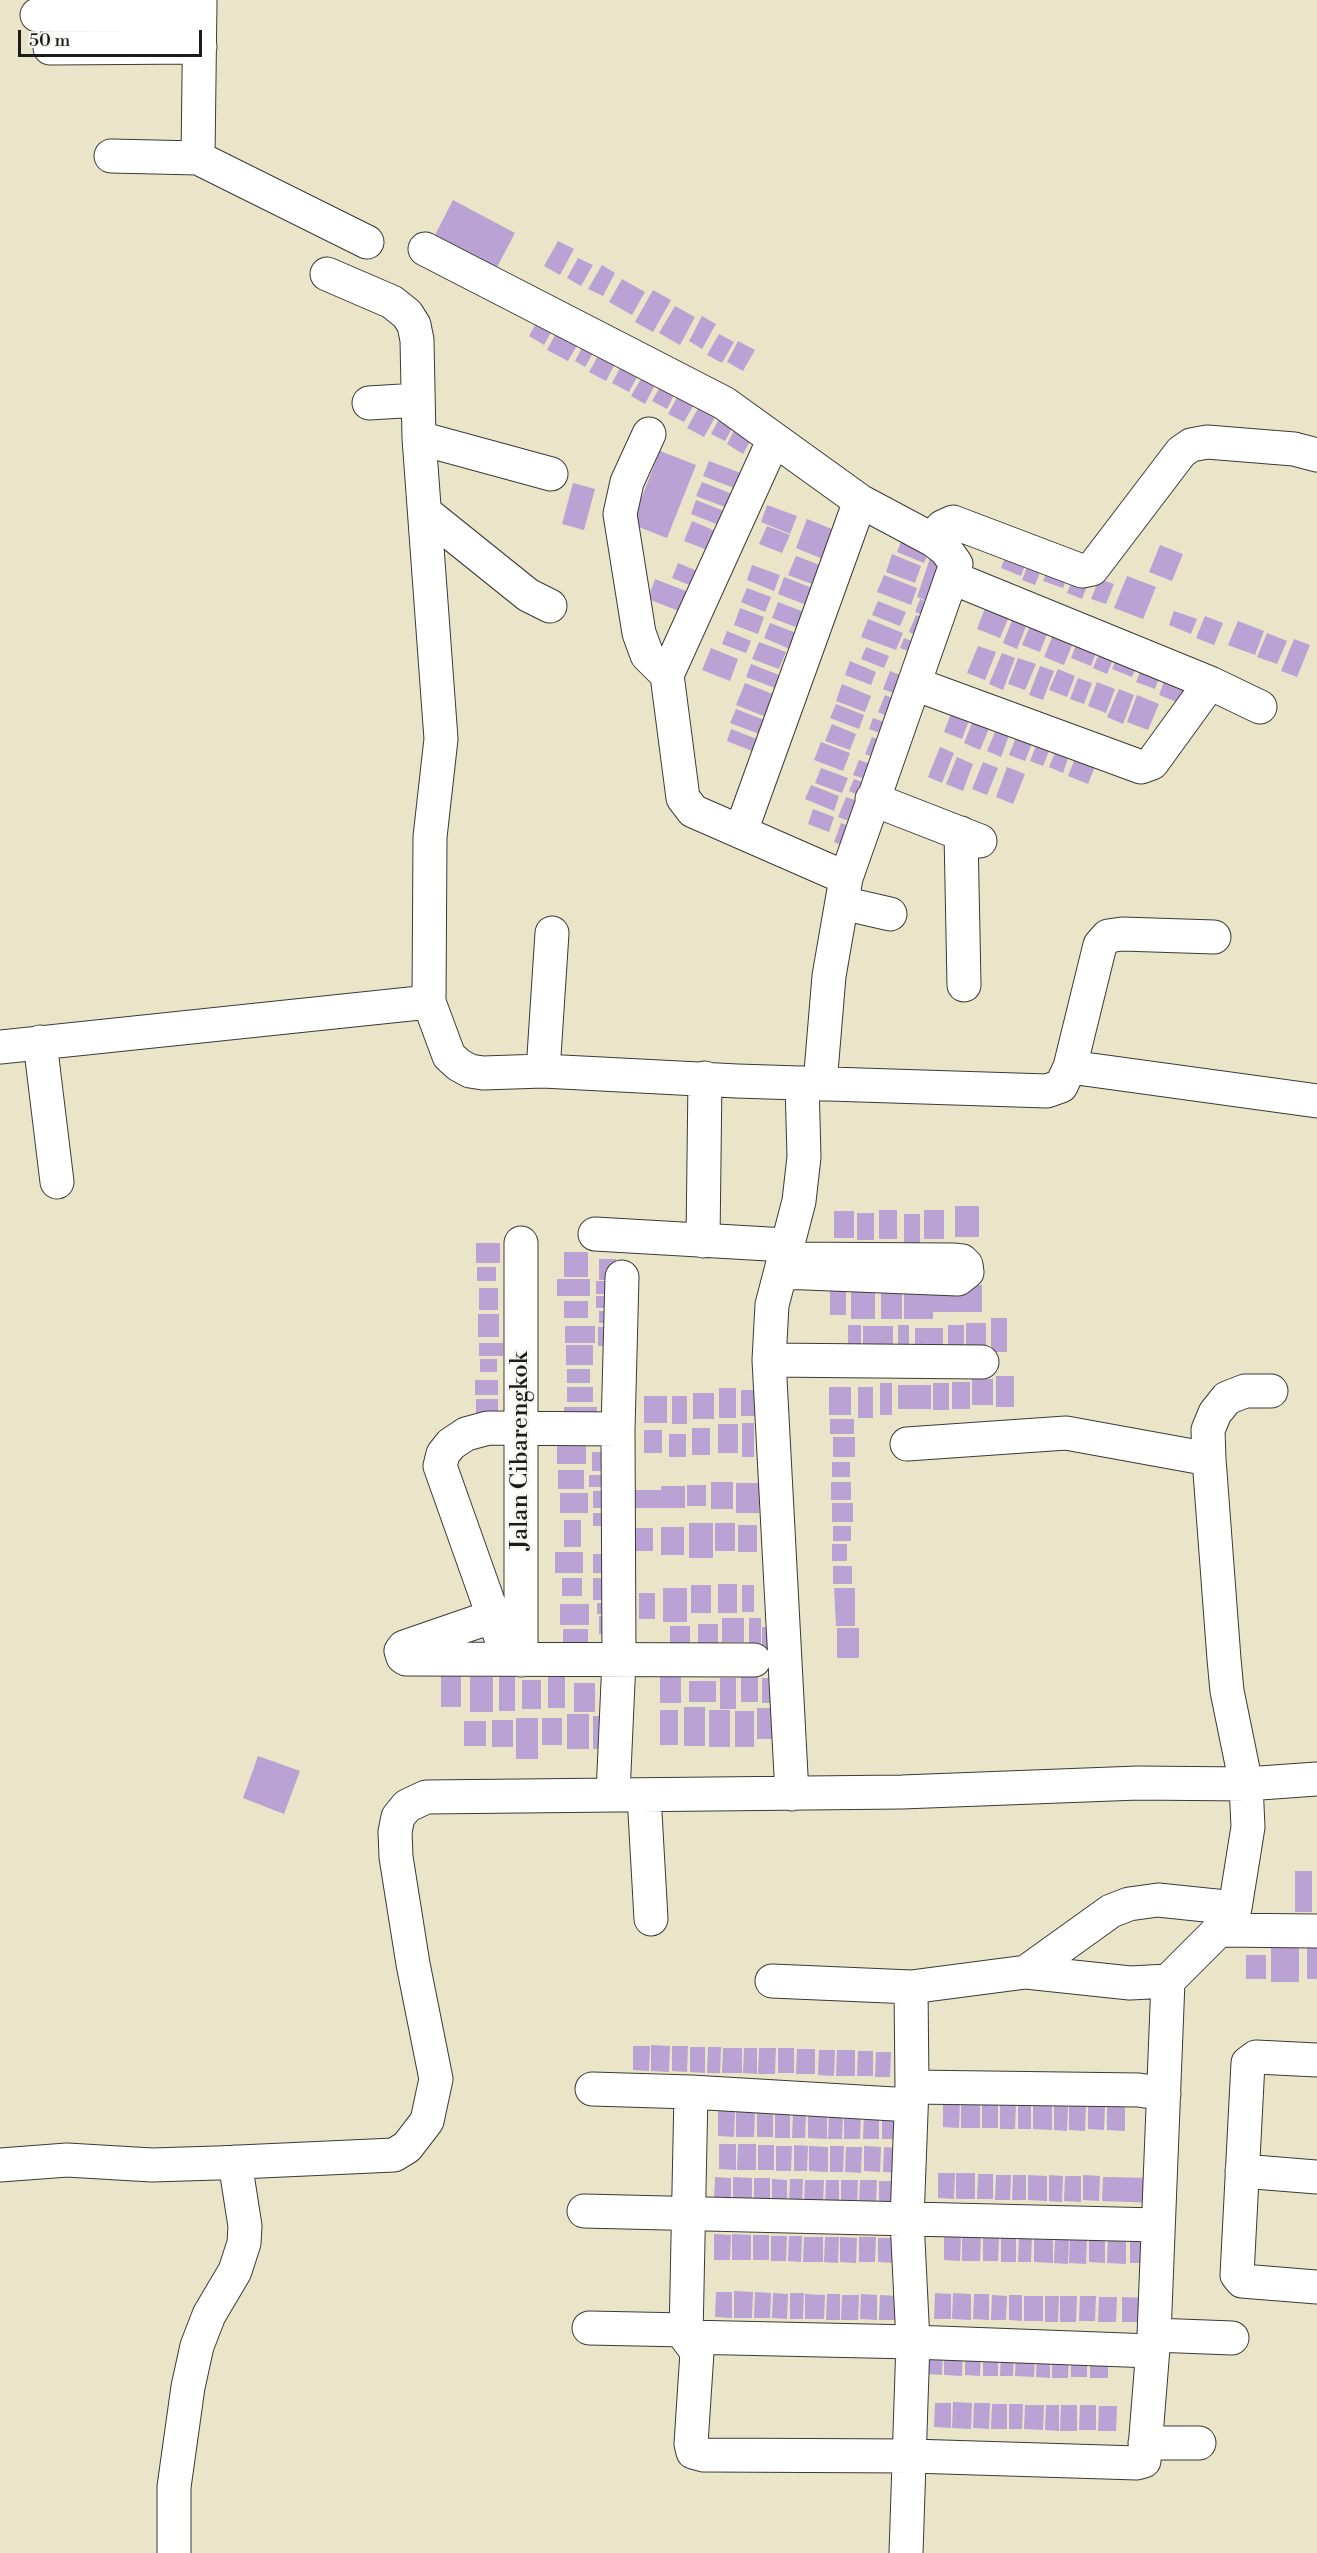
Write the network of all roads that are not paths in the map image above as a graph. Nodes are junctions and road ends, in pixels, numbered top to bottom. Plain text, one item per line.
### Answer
1 (200, 7) edge
2 (37, 15) dead end
3 (200, 47) junction
4 (50, 48) dead end
5 (111, 156) dead end
6 (198, 158) junction
7 (367, 242) dead end
8 (425, 249) dead end
9 (327, 274) dead end
10 (418, 400) junction
11 (369, 402) dead end
12 (649, 434) dead end
13 (419, 438) junction
14 (774, 439) junction
15 (1317, 454) edge
16 (551, 474) dead end
17 (860, 501) junction
18 (426, 513) junction
19 (933, 540) junction
20 (953, 578) junction
21 (550, 606) dead end
22 (667, 675) junction
23 (1210, 683) junction
24 (915, 684) junction
25 (1260, 707) dead end
26 (873, 799) junction
27 (741, 831) junction
28 (844, 891) junction
29 (890, 914) dead end
30 (552, 933) dead end
31 (1214, 937) dead end
32 (964, 985) dead end
33 (429, 1002) junction
34 (40, 1042) junction
35 (0, 1047) edge
36 (1070, 1067) junction
37 (543, 1071) junction
38 (705, 1078) junction
39 (811, 1084) junction
40 (1317, 1101) edge
41 (57, 1182) dead end
42 (595, 1234) dead end
43 (703, 1241) junction
44 (521, 1243) dead end
45 (783, 1259) junction
46 (622, 1277) dead end
47 (769, 1360) junction
48 (982, 1362) dead end
49 (1271, 1391) dead end
50 (520, 1429) junction
51 (618, 1429) junction
52 (907, 1444) dead end
53 (1209, 1459) junction
54 (494, 1616) junction
55 (515, 1660) junction
56 (619, 1660) junction
57 (754, 1660) dead end
58 (1317, 1779) edge
59 (1246, 1784) junction
60 (792, 1794) junction
61 (628, 1795) junction
62 (651, 1919) dead end
63 (1227, 1919) junction
64 (1317, 1931) edge
65 (1026, 1972) junction
66 (1168, 1981) junction
67 (772, 1982) dead end
68 (911, 1987) junction
69 (1317, 2060) edge
70 (592, 2089) dead end
71 (691, 2092) junction
72 (1164, 2094) junction
73 (911, 2096) junction
74 (235, 2162) junction
75 (0, 2165) edge
76 (1242, 2171) junction
77 (1317, 2177) edge
78 (584, 2211) dead end
79 (690, 2212) junction
80 (907, 2220) junction
81 (1156, 2225) junction
82 (1317, 2288) edge
83 (589, 2328) dead end
84 (686, 2333) junction
85 (1232, 2338) dead end
86 (913, 2342) junction
87 (1153, 2343) junction
88 (1145, 2443) junction
89 (1199, 2443) dead end
90 (911, 2456) junction
91 (174, 2553) edge
92 (906, 2553) edge

1 - 2 street
1 - 3 street
3 - 4 street
3 - 6 street
5 - 6 street
6 - 7 street
8 - 14 street
9 - 10 street
10 - 11 street
10 - 13 street
12 - 22 street
13 - 16 street
13 - 18 street
14 - 17 street
14 - 22 street
15 - 19 street
17 - 19 street
17 - 27 street
18 - 21 street
18 - 33 street
19 - 20 street
20 - 23 street
20 - 24 street
22 - 27 street
23 - 24 street
23 - 25 street
24 - 26 street
26 - 28 street
26 - 32 street
27 - 28 street
28 - 29 street
28 - 39 street
30 - 37 street
31 - 36 street
33 - 34 street
33 - 37 street
34 - 35 street
34 - 41 street
36 - 39 street
36 - 40 street
37 - 38 street
38 - 39 street
38 - 43 street
39 - 45 street
42 - 43 street
43 - 45 street
44 - 50 street, Jalan Cibarengkok
45 - 47 street
46 - 51 street
47 - 48 street
47 - 60 street
49 - 53 street
50 - 51 street
50 - 54 street
50 - 55 street, Jalan Cibarengkok
51 - 56 street
52 - 53 street
53 - 59 street
54 - 55 street
54 - 55 street
55 - 56 street
56 - 57 street
56 - 61 street
58 - 59 street
59 - 60 street
59 - 63 street
60 - 61 street
61 - 62 street
61 - 74 street
63 - 64 street
63 - 65 street
63 - 66 street
65 - 66 street
65 - 68 street
66 - 72 street
67 - 68 street
68 - 73 street
69 - 76 street
70 - 71 street
71 - 73 street
71 - 79 street
72 - 73 street
72 - 81 street
73 - 80 street
74 - 75 street
74 - 91 street
76 - 77 street
76 - 82 street
78 - 79 street
79 - 80 street
79 - 84 street
80 - 81 street
80 - 86 street
81 - 87 street
83 - 84 street
84 - 86 street
84 - 90 street
85 - 87 street
86 - 87 street
86 - 90 street
87 - 88 street
88 - 89 street
88 - 90 street
90 - 92 street

